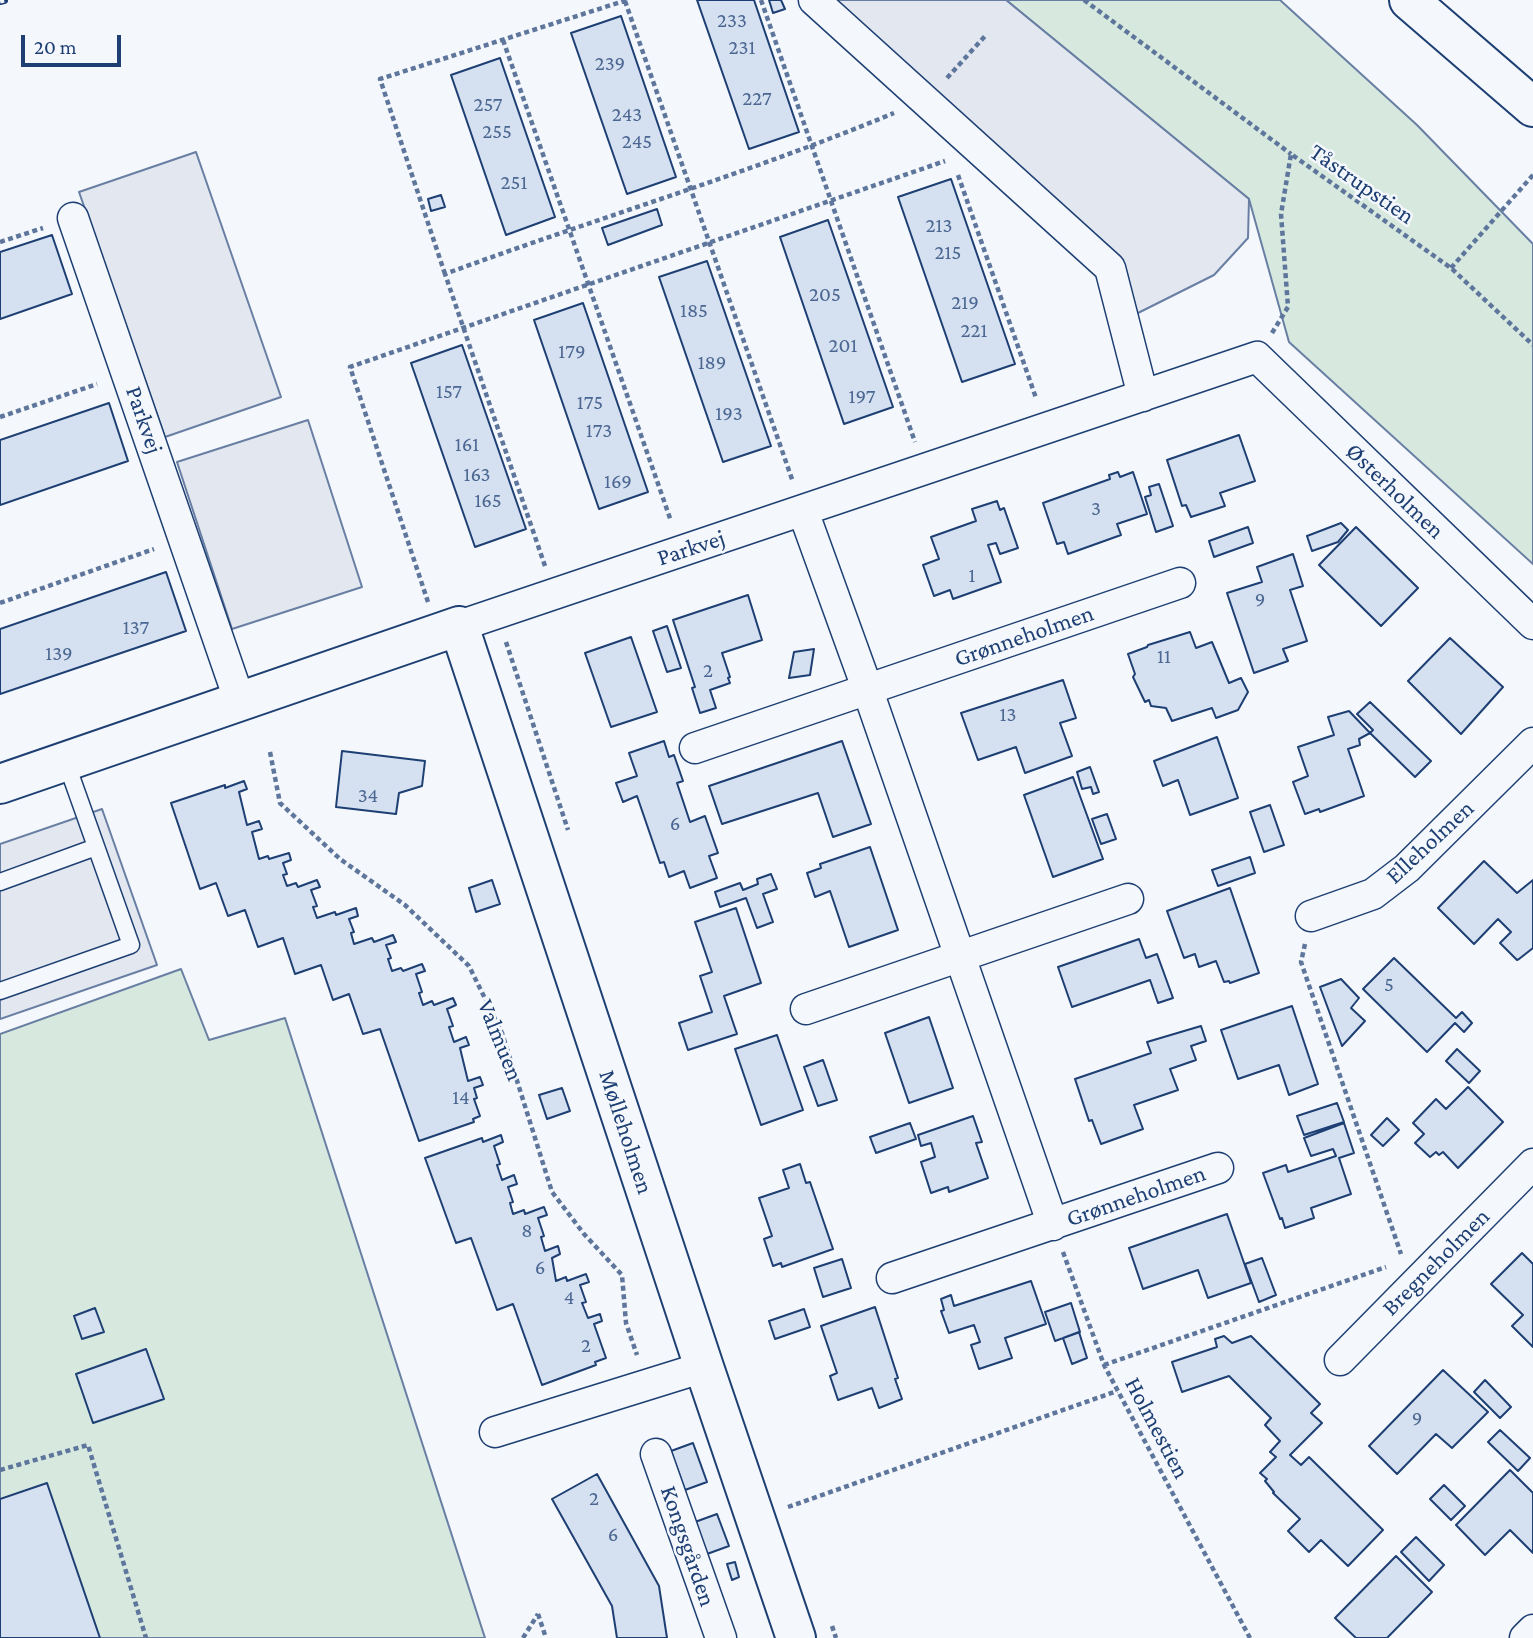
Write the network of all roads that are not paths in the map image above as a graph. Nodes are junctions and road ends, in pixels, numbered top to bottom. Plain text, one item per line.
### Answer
1 (814, 0) edge
2 (1409, 0) edge
3 (1533, 107) edge
4 (74, 218) road end
5 (1256, 358) joint
6 (1143, 396) junction
7 (803, 510) junction
8 (1180, 583) dead end
9 (1533, 624) edge
10 (449, 630) junction
11 (867, 688) junction
12 (240, 702) junction
13 (1533, 743) edge
14 (695, 748) dead end
15 (65, 762) junction
16 (0, 784) edge
17 (96, 848) junction
18 (0, 882) edge
19 (1128, 899) dead end
20 (1311, 916) road end
21 (960, 957) junction
22 (0, 991) edge
23 (806, 1009) dead end
24 (1533, 1164) edge
25 (1219, 1168) dead end
26 (1053, 1225) junction
27 (892, 1278) dead end
28 (1340, 1360) dead end
29 (704, 1367) junction
30 (495, 1432) dead end
31 (656, 1454) dead end
32 (1533, 1630) edge
33 (720, 1638) edge
34 (796, 1638) edge
35 (1525, 1638) edge

1 - 6 street
2 - 3 main road
4 - 12 street, Parkvej
5 - 6 street, Parkvej
5 - 9 street, Østerholmen
6 - 7 street, Parkvej
7 - 10 street, Parkvej
7 - 11 street, Grønneholmen
8 - 11 street, Grønneholmen
10 - 12 main road, Parkvej
10 - 29 main road, Mølleholmen
11 - 14 street, Grønneholmen
11 - 21 street, Grønneholmen
12 - 15 main road, Parkvej
13 - 20 street, Elleholmen
15 - 16 main road, Parkvej
15 - 17 lane
17 - 18 lane
17 - 22 lane
19 - 21 street
21 - 23 street
21 - 26 street, Grønneholmen
24 - 28 street, Bregneholmen
25 - 26 street, Grønneholmen
26 - 27 street, Grønneholmen
29 - 30 street
29 - 34 main road, Mølleholmen
31 - 33 street, Kongsgården
32 - 35 street

